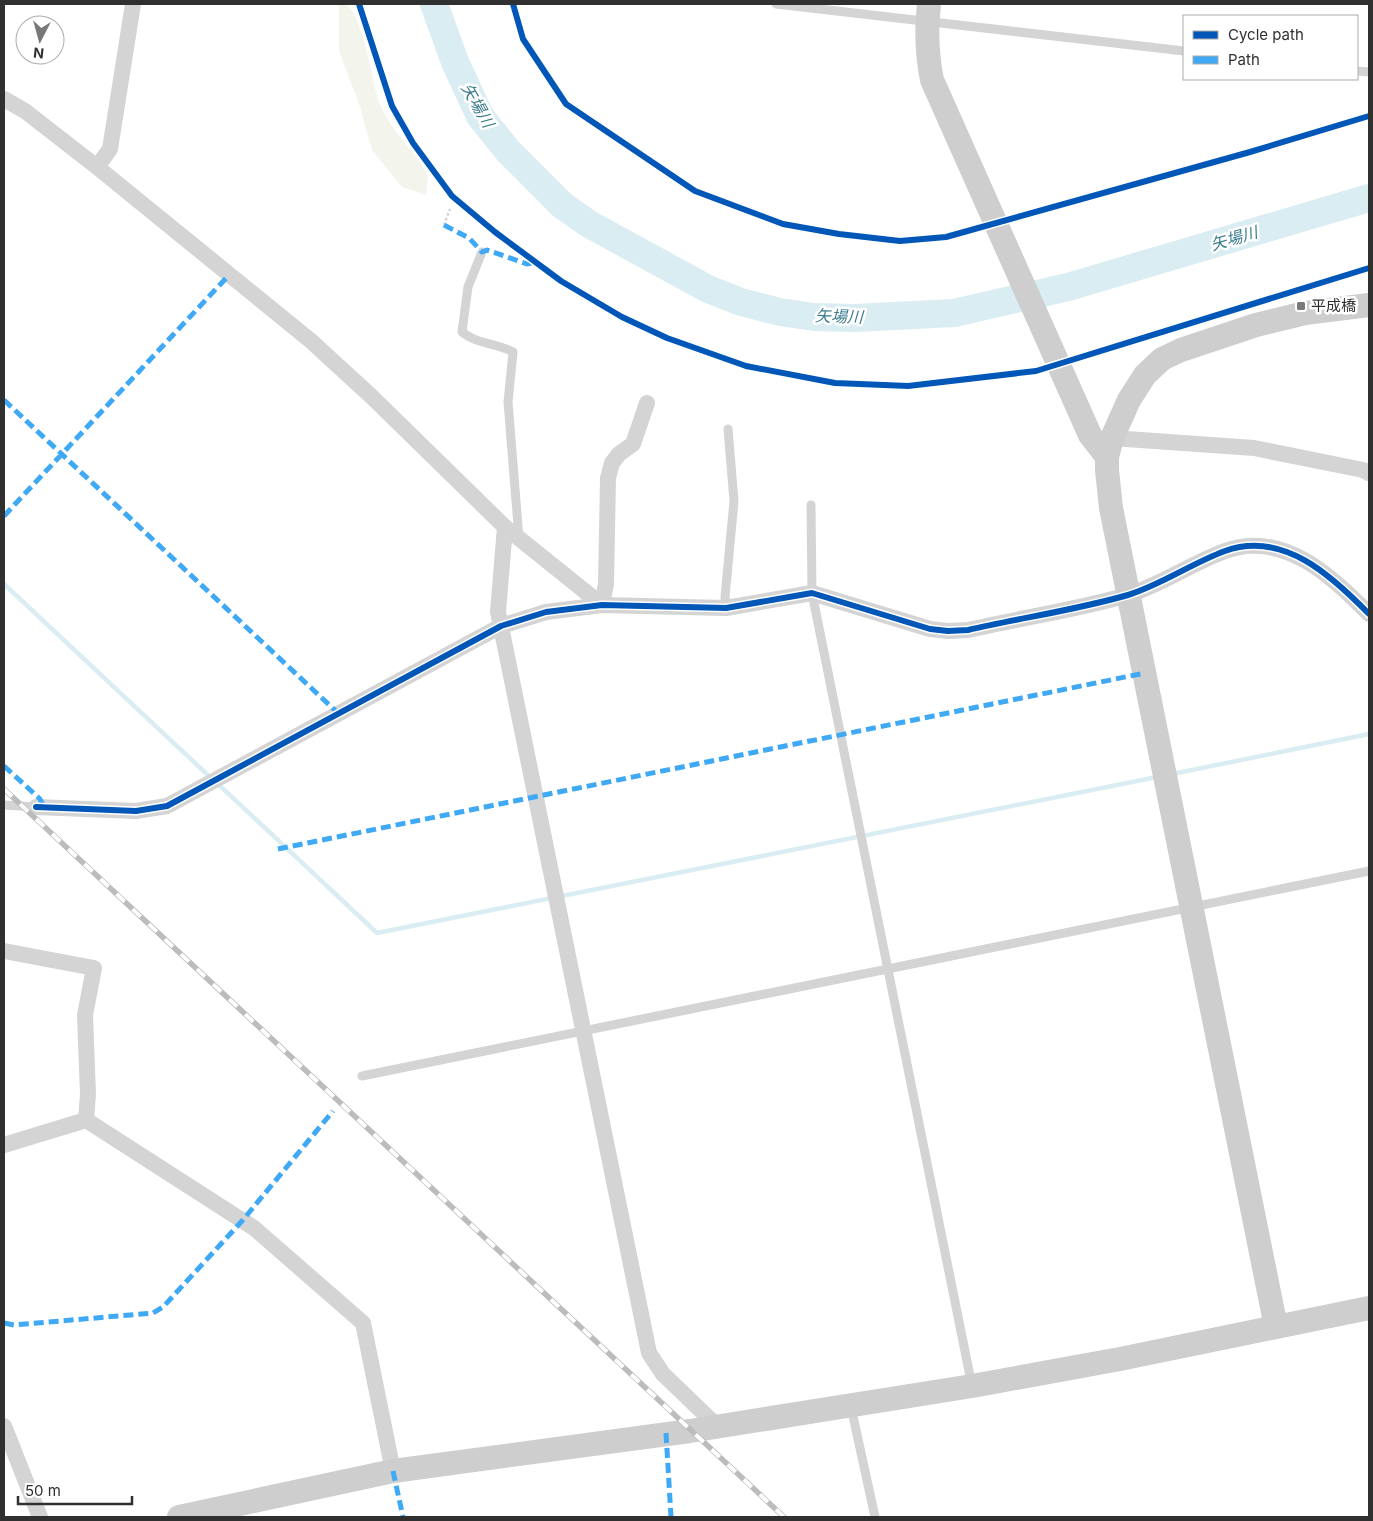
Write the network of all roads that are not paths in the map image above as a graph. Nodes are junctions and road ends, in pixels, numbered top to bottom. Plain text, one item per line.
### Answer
1 (133, 4) edge
2 (776, 4) edge
3 (928, 13) edge
4 (1183, 51) edge
5 (4, 99) edge
6 (97, 167) junction
7 (482, 252) dead end
8 (1369, 305) edge
9 (647, 403) dead end
10 (728, 429) dead end
11 (1110, 447) junction
12 (1369, 474) edge
13 (811, 505) dead end
14 (505, 528) junction
15 (519, 538) junction
16 (812, 593) junction
17 (1129, 595) junction
18 (602, 605) junction
19 (726, 608) junction
20 (1369, 614) edge
21 (501, 626) junction
22 (4, 805) edge
23 (36, 807) joint
24 (1369, 871) edge
25 (1192, 906) junction
26 (4, 951) edge
27 (889, 969) junction
28 (585, 1030) junction
29 (362, 1076) dead end
30 (86, 1120) junction
31 (4, 1145) edge
32 (1369, 1308) edge
33 (1276, 1327) junction
34 (972, 1386) junction
35 (850, 1404) junction
36 (716, 1425) junction
37 (4, 1426) edge
38 (393, 1472) junction
39 (40, 1517) edge
40 (179, 1517) edge
41 (875, 1517) edge

1 - 6 street
2 - 3 lane
3 - 4 lane
3 - 11 street
5 - 6 street
6 - 14 street
7 - 15 lane
8 - 11 street
9 - 18 street
10 - 19 lane
11 - 12 street
11 - 17 street
13 - 16 lane
14 - 15 street
14 - 21 street
15 - 18 street
16 - 17 street
16 - 19 street
16 - 27 lane
17 - 20 street
17 - 25 street
18 - 19 street
18 - 21 street
21 - 23 street
21 - 28 street
22 - 23 lane
24 - 25 lane
25 - 27 lane
25 - 33 street
26 - 30 street
27 - 28 lane
27 - 34 lane
28 - 29 lane
28 - 36 street
30 - 31 street
30 - 38 street
32 - 33 street
33 - 34 street
34 - 35 street
35 - 36 street
35 - 41 lane
36 - 38 street
37 - 39 street
38 - 40 street

